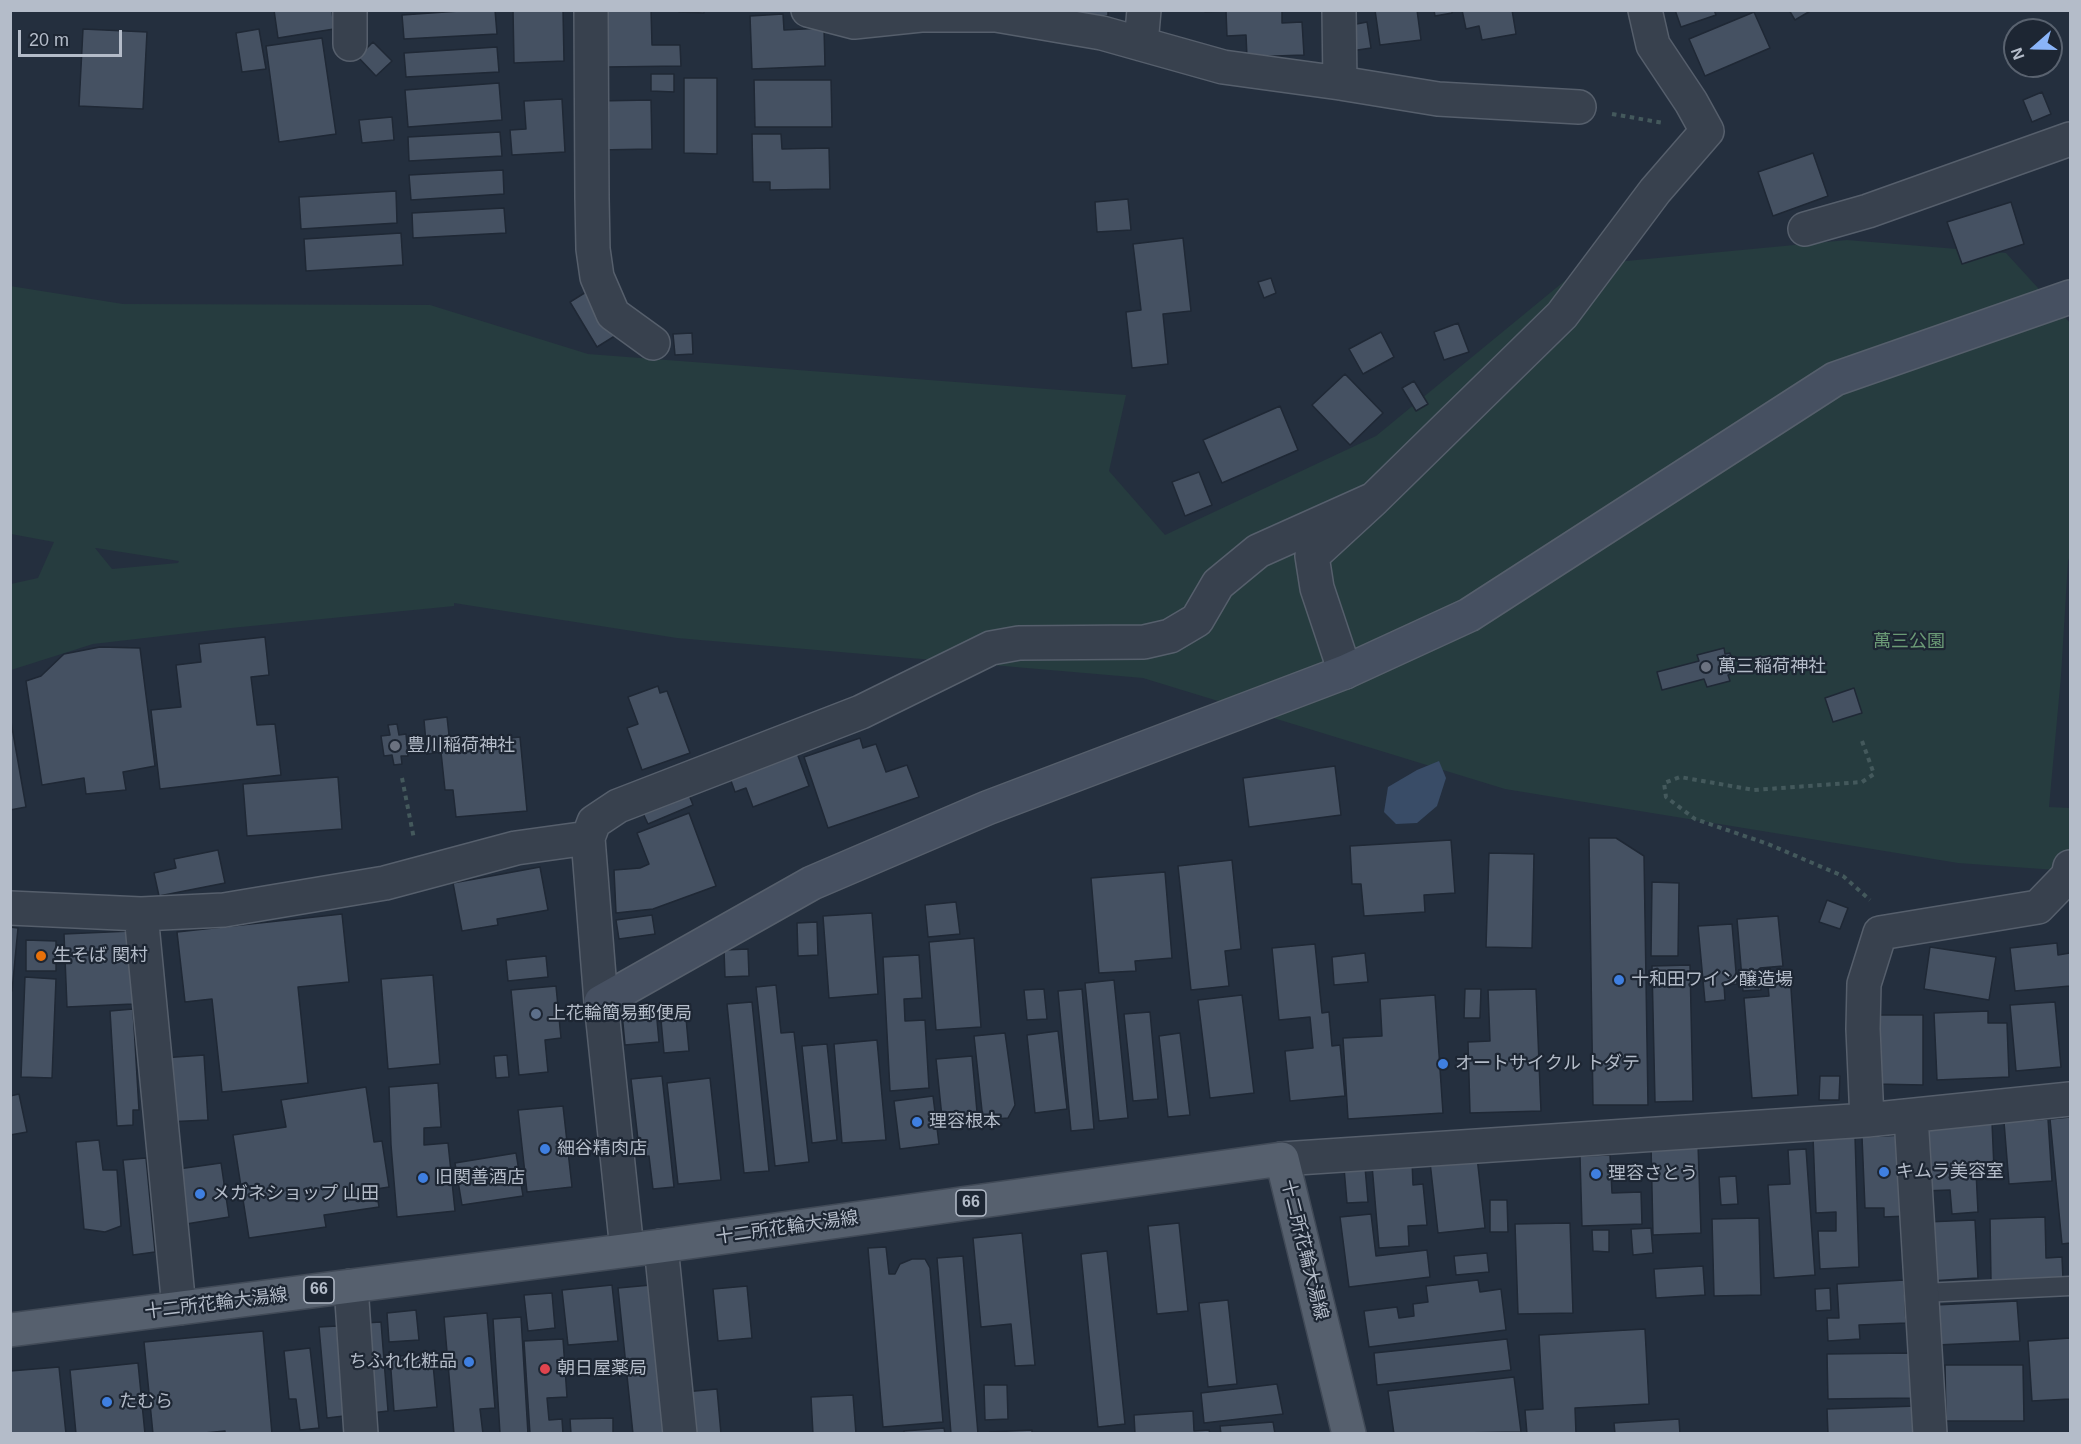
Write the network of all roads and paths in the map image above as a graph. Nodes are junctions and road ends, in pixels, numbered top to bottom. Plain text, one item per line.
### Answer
1 (350, 10) edge
2 (591, 10) edge
3 (808, 10) edge
4 (1144, 10) edge
5 (1339, 10) edge
6 (1645, 10) edge
7 (921, 13) edge
8 (350, 44) dead end
9 (1141, 44) junction
10 (1340, 83) junction
11 (1579, 107) joint
12 (1707, 131) junction
13 (2070, 139) edge
14 (1804, 229) dead end
15 (2070, 297) edge
16 (652, 343) dead end
17 (1374, 499) junction
18 (1345, 672) junction
19 (1862, 741) dead end
20 (402, 778) dead end
21 (588, 838) junction
22 (2070, 867) edge
23 (421, 873) junction
24 (10, 908) edge
25 (141, 914) junction
26 (1896, 930) junction
27 (601, 1002) junction
28 (2070, 1099) edge
29 (1911, 1116) junction
30 (1867, 1120) junction
31 (1282, 1159) junction
32 (661, 1246) junction
33 (627, 1250) junction
34 (351, 1286) junction
35 (2070, 1286) edge
36 (1922, 1293) junction
37 (179, 1308) junction
38 (10, 1330) edge
39 (361, 1434) edge
40 (680, 1434) edge
41 (1349, 1434) edge
42 (1930, 1434) edge

1 - 8 street
2 - 16 street
3 - 7 street
4 - 9 street
5 - 10 street
6 - 12 street
7 - 9 street
9 - 10 street
10 - 11 street
11 - 12 path
12 - 17 street
13 - 14 street
15 - 18 street
17 - 18 street
17 - 21 street
18 - 27 street
19 - 26 path
20 - 23 path
21 - 23 street
21 - 27 street
22 - 26 street
23 - 25 street
24 - 25 street
25 - 37 street
26 - 30 street
27 - 33 street
28 - 29 street
29 - 30 street
29 - 36 street
30 - 31 street
31 - 32 main road, 十二所花輪大湯線 / 66
31 - 41 main road, 十二所花輪大湯線
32 - 33 main road, 十二所花輪大湯線 / 66
32 - 40 street
33 - 34 main road, 十二所花輪大湯線 / 66
34 - 37 main road, 十二所花輪大湯線 / 66
34 - 39 street
35 - 36 lane
36 - 42 street
37 - 38 main road, 十二所花輪大湯線 / 66

